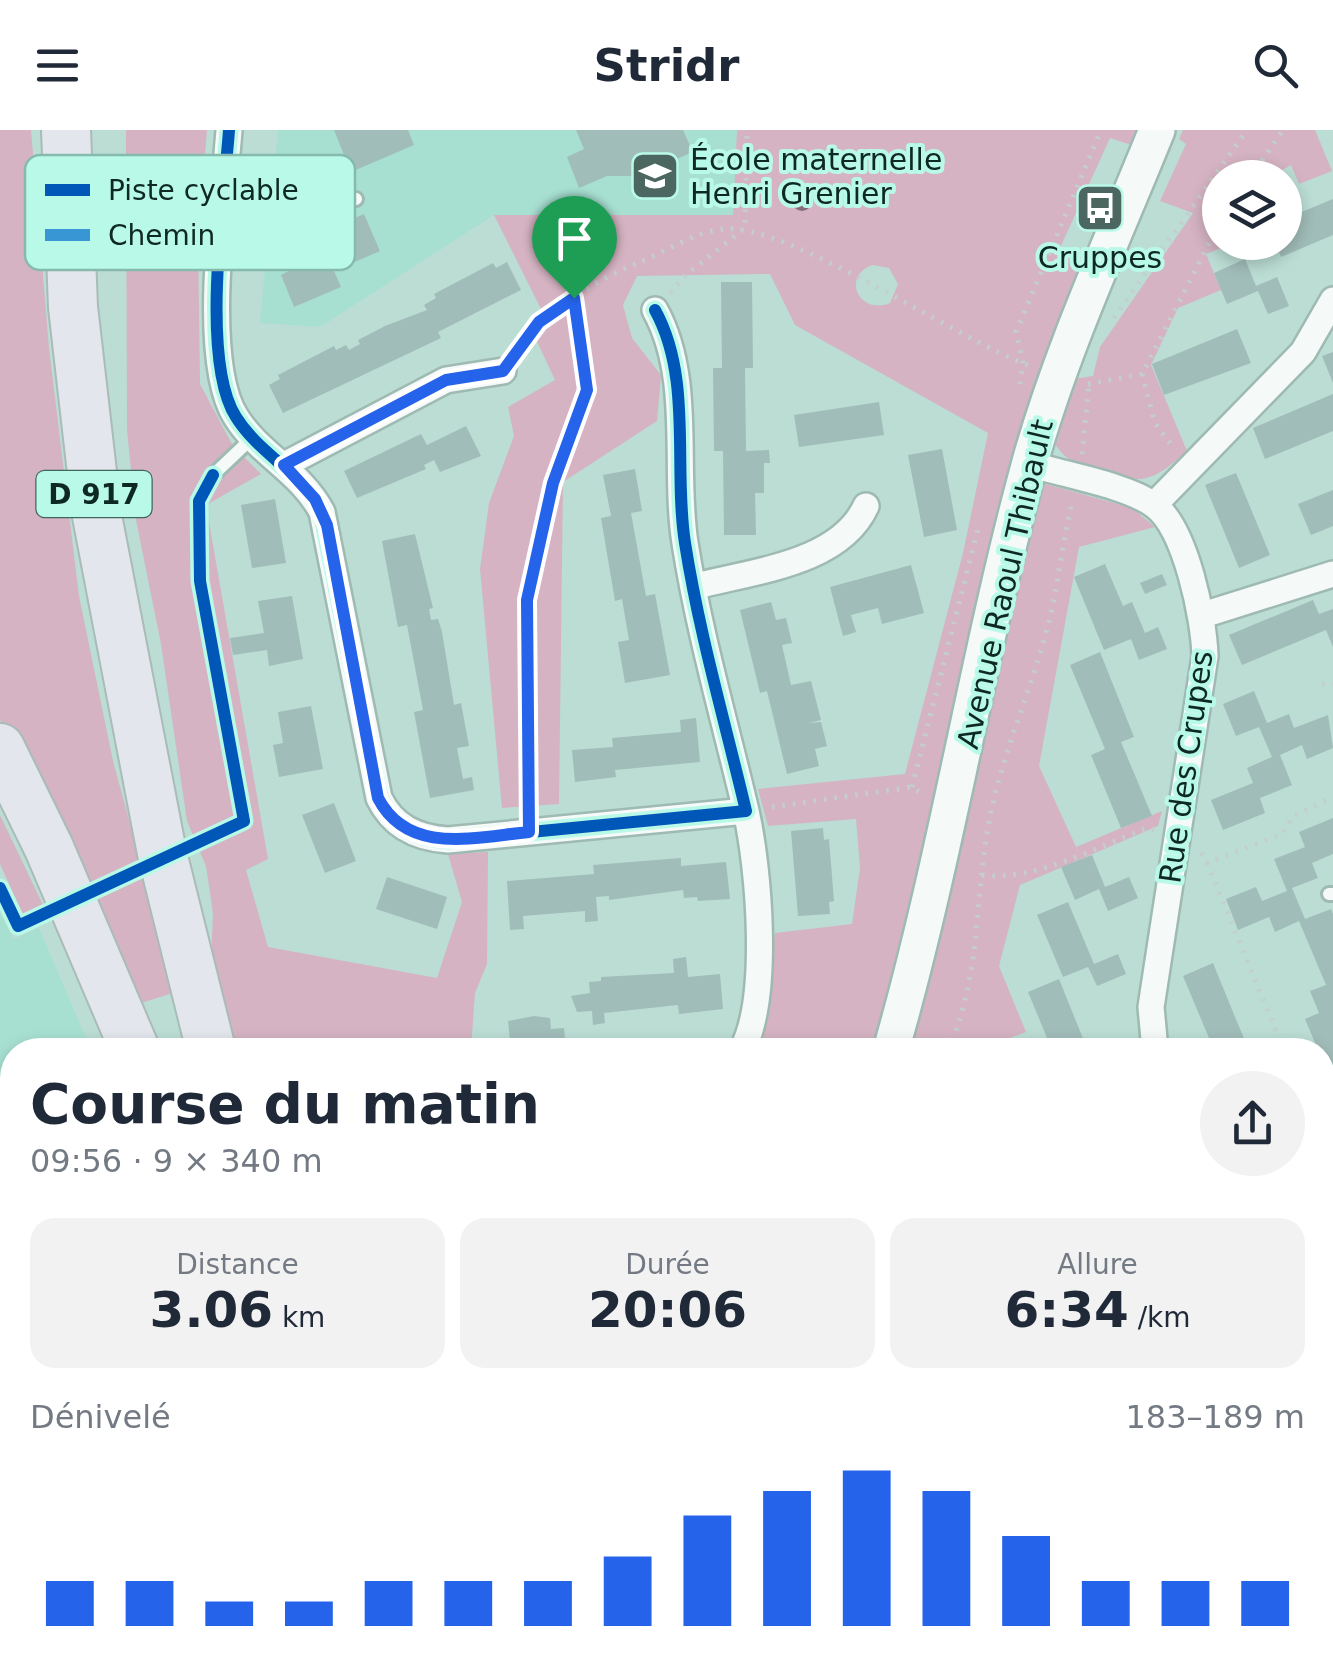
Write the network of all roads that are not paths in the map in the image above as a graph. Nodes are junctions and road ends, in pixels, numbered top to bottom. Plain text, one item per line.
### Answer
1 (66, 130) edge
2 (229, 130) edge
3 (1157, 130) edge
4 (67, 155) edge
5 (227, 155) edge
6 (72, 270) edge
7 (221, 270) edge
8 (1333, 300) edge
9 (655, 310) road end
10 (503, 371) road end
11 (251, 439) junction
12 (1030, 464) junction
13 (284, 465) junction
14 (213, 475) dead end
15 (1154, 505) junction
16 (866, 506) dead end
17 (1333, 574) edge
18 (693, 587) junction
19 (1204, 615) junction
20 (0, 748) edge
21 (746, 811) junction
22 (162, 852) junction
23 (131, 1038) edge
24 (208, 1038) edge
25 (234, 1038) edge
26 (747, 1038) edge
27 (895, 1038) edge
28 (1154, 1038) edge

1 - 4 highway, D 917
2 - 5 street
3 - 12 street, Avenue Raoul Thibault
6 - 22 highway, D 917
7 - 11 street
8 - 15 street
9 - 18 street
10 - 13 street
11 - 13 street
11 - 14 lane
12 - 15 street
12 - 27 street, Avenue Raoul Thibault
13 - 21 street
15 - 19 street, Rue des Crupes
16 - 18 street
17 - 19 street
18 - 21 street
19 - 28 street, Rue des Crupes
20 - 23 highway
21 - 26 street
22 - 24 highway, D 917
22 - 25 highway

